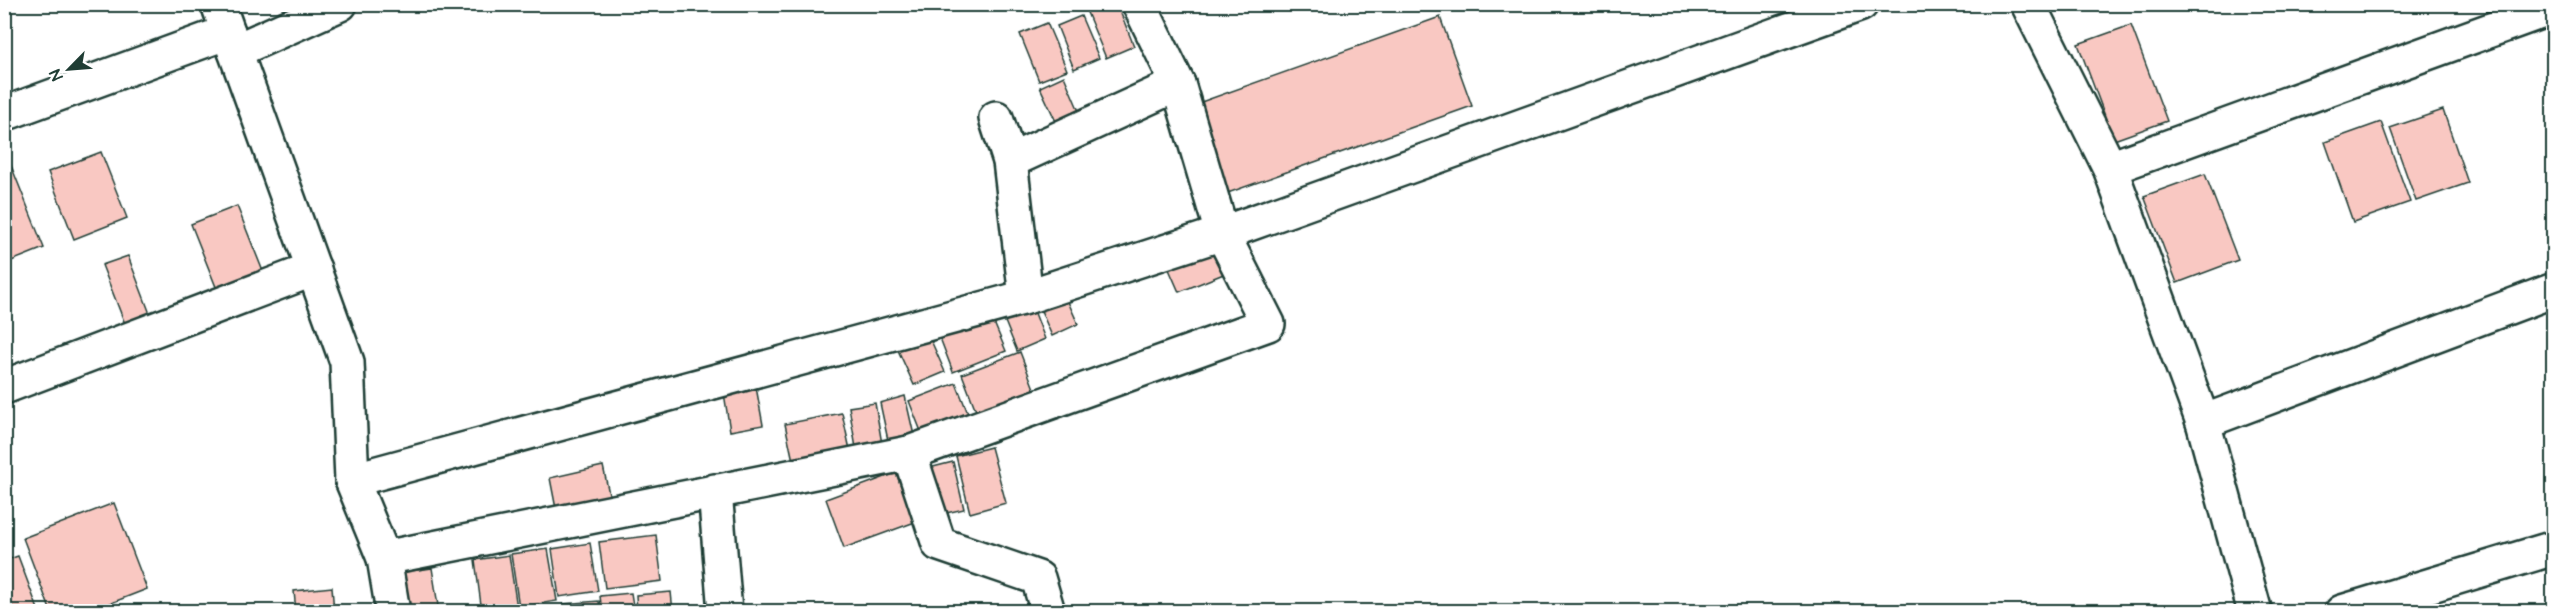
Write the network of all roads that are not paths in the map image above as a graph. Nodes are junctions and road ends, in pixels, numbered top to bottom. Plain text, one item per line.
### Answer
1 (340, 4) edge
2 (1139, 4) edge
3 (1861, 4) edge
4 (2028, 4) edge
5 (2553, 7) edge
6 (227, 29) edge
7 (1178, 84) junction
8 (4, 114) edge
9 (996, 118) dead end
10 (1010, 161) junction
11 (2110, 168) junction
12 (1222, 233) junction
13 (314, 269) junction
14 (2553, 290) edge
15 (1026, 297) junction
16 (4, 387) edge
17 (2204, 422) junction
18 (909, 453) junction
19 (352, 480) junction
20 (716, 491) junction
21 (2553, 548) edge
22 (384, 558) junction
23 (393, 612) edge
24 (724, 612) edge
25 (1048, 612) edge
26 (2255, 612) edge
27 (2342, 612) edge

1 - 6 street
2 - 7 street
3 - 12 street
4 - 11 street
5 - 11 street
6 - 8 street
6 - 13 street
7 - 10 street
7 - 12 street
9 - 10 street
10 - 15 street
11 - 17 street
12 - 15 street
12 - 18 street
13 - 16 street
13 - 19 street
14 - 17 street
15 - 19 street
17 - 26 street
18 - 20 street
18 - 25 street
19 - 22 street
20 - 22 street
20 - 24 street
21 - 27 street
22 - 23 street

